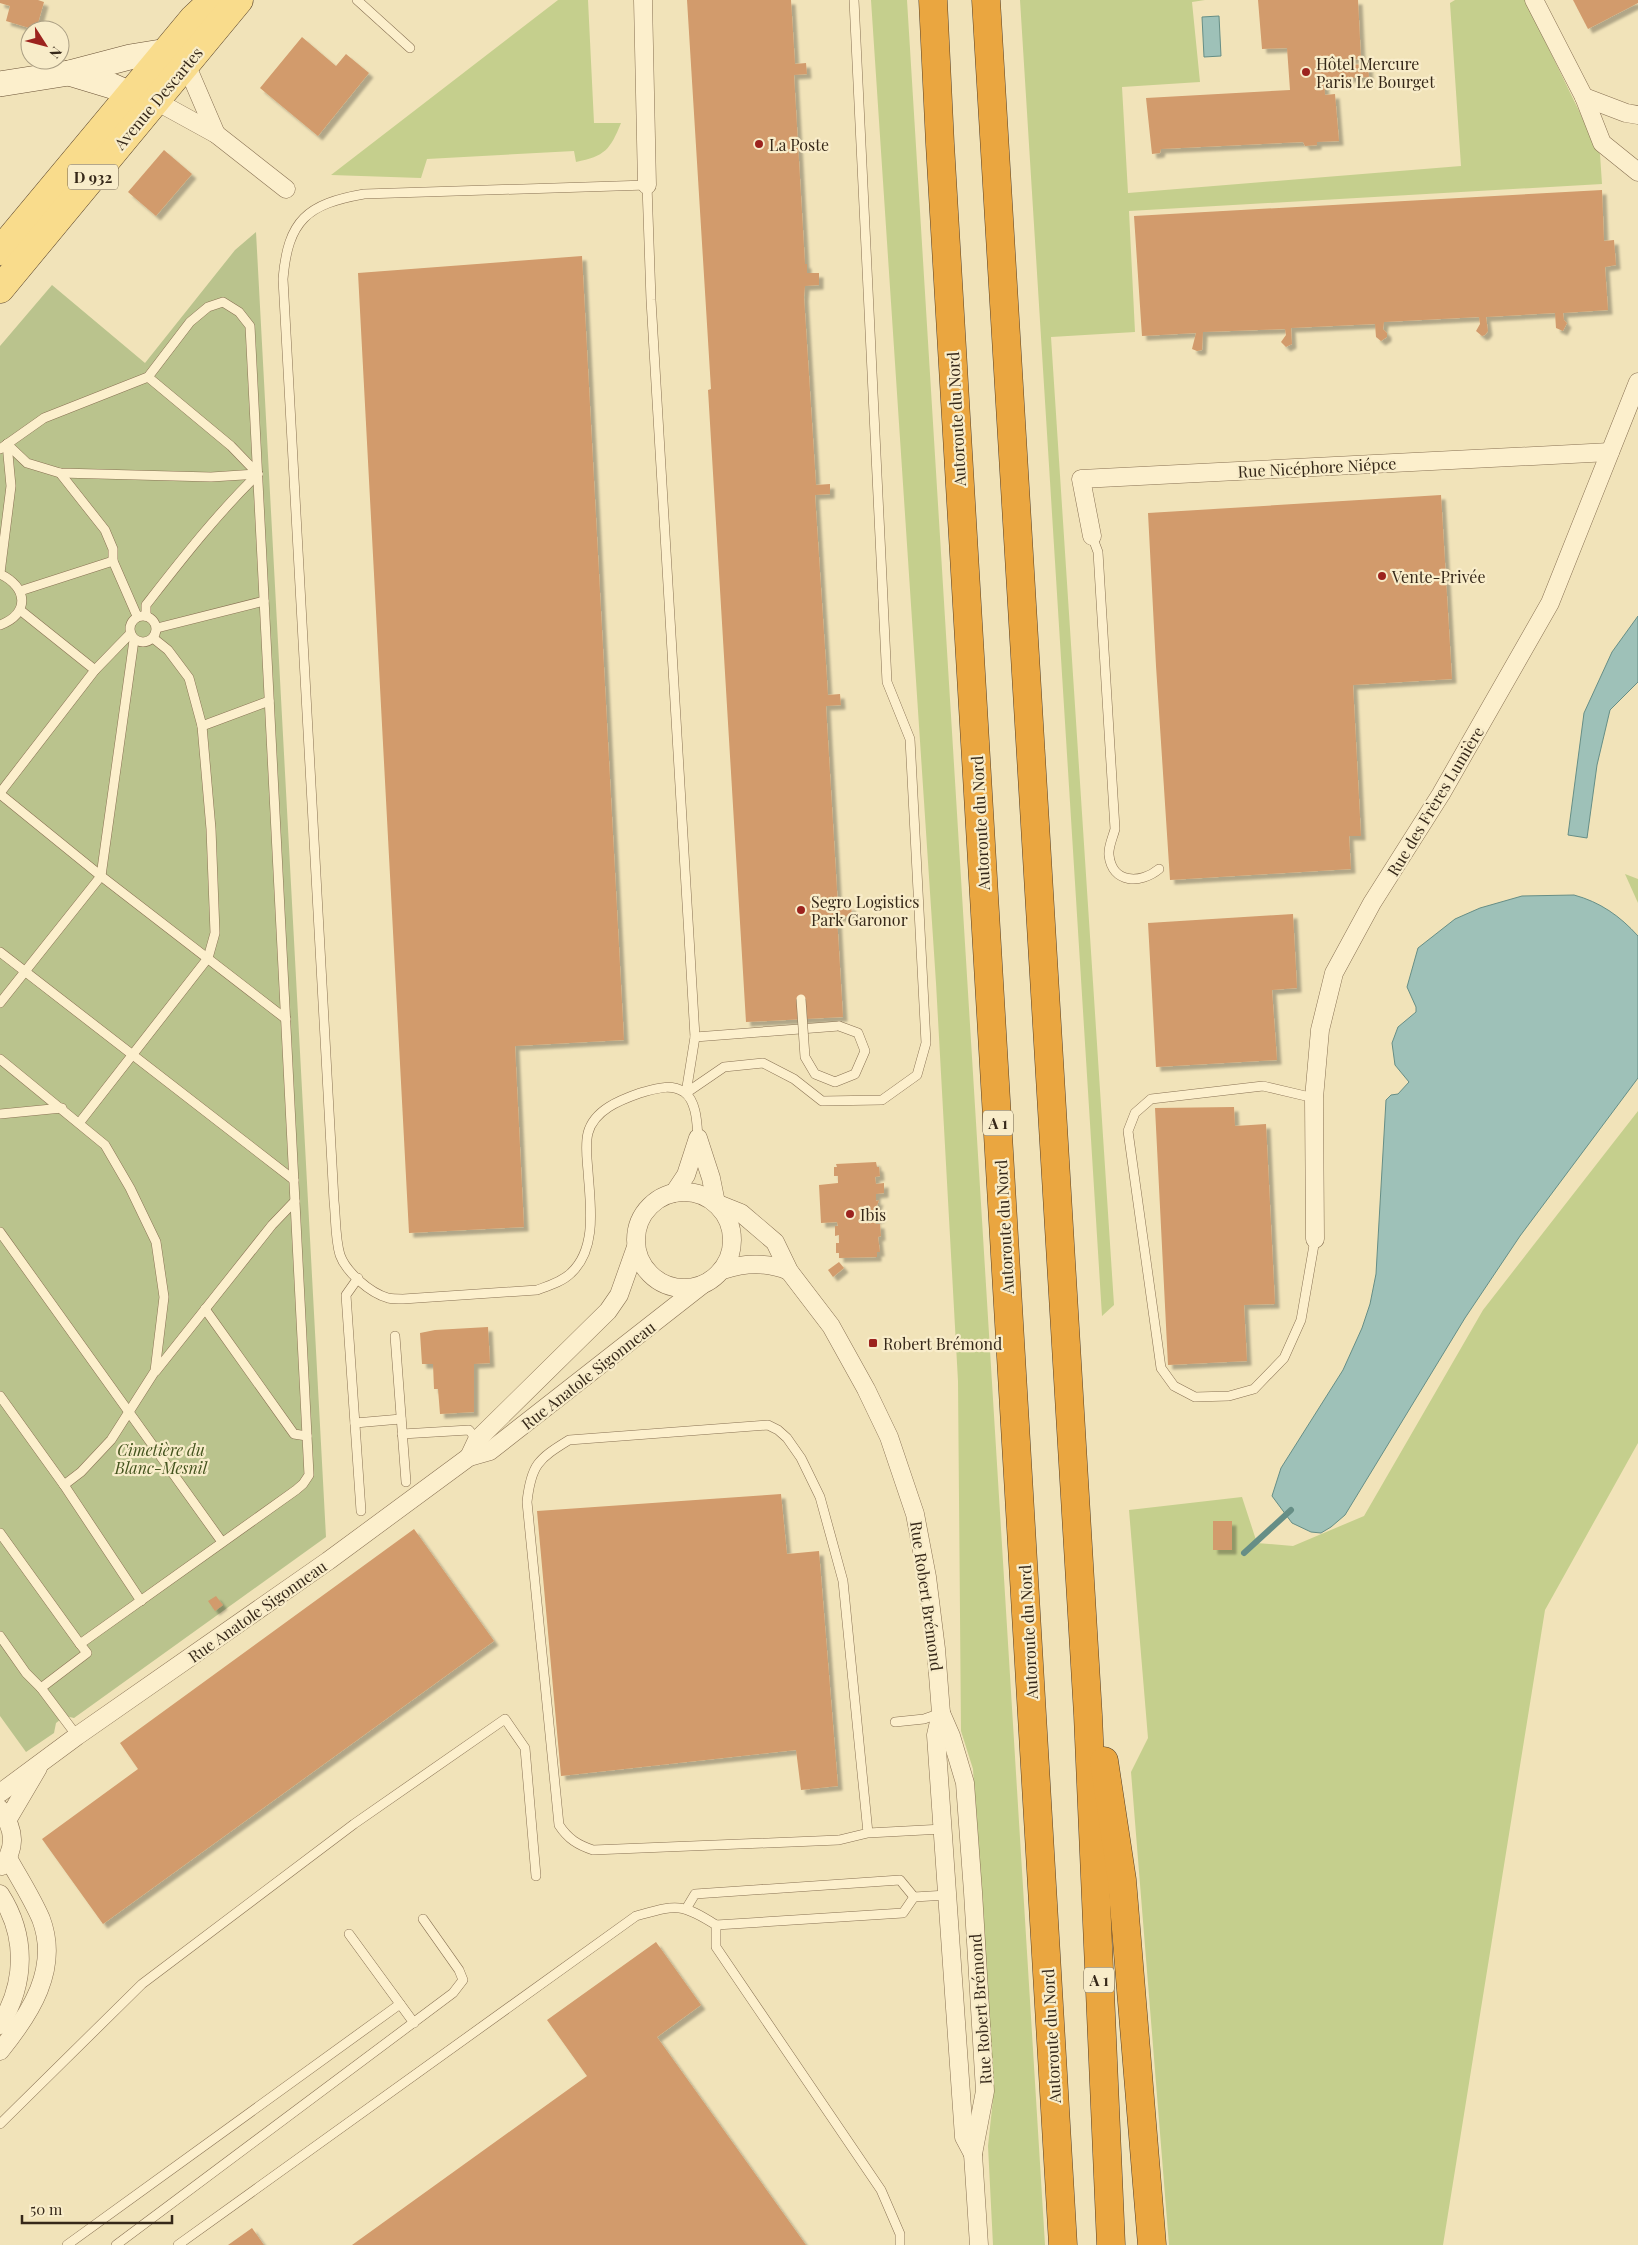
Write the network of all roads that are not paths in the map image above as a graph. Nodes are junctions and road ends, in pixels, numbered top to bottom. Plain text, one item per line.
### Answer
1 (213, 0) edge
2 (239, 0) edge
3 (356, 0) edge
4 (643, 0) edge
5 (854, 0) edge
6 (933, 0) edge
7 (986, 0) edge
8 (1534, 0) edge
9 (410, 48) dead end
10 (177, 57) junction
11 (68, 74) junction
12 (0, 84) edge
13 (130, 94) junction
14 (1584, 97) junction
15 (156, 102) junction
16 (1638, 114) edge
17 (216, 134) junction
18 (1638, 172) edge
19 (647, 185) junction
20 (286, 190) dead end
21 (0, 251) edge
22 (0, 289) edge
23 (148, 377) junction
24 (1638, 382) edge
25 (4, 447) edge
26 (1610, 452) junction
27 (60, 473) junction
28 (258, 474) junction
29 (1092, 536) joint
30 (113, 561) junction
31 (0, 574) edge
32 (20, 590) junction
33 (264, 601) junction
34 (20, 610) junction
35 (142, 616) junction
36 (0, 625) edge
37 (157, 628) junction
38 (132, 637) junction
39 (153, 638) junction
40 (95, 670) junction
41 (269, 701) junction
42 (202, 726) junction
43 (0, 794) edge
44 (1159, 869) dead end
45 (101, 876) junction
46 (0, 952) edge
47 (208, 958) junction
48 (25, 971) junction
49 (801, 999) dead end
50 (0, 1003) edge
51 (286, 1019) junction
52 (695, 1037) junction
53 (132, 1055) junction
54 (0, 1059) edge
55 (686, 1093) junction
56 (1314, 1098) junction
57 (62, 1108) junction
58 (0, 1114) edge
59 (80, 1122) junction
60 (698, 1138) junction
61 (294, 1180) junction
62 (674, 1192) junction
63 (295, 1202) junction
64 (716, 1203) junction
65 (0, 1232) edge
66 (1315, 1239) joint
67 (636, 1247) junction
68 (723, 1270) junction
69 (789, 1271) junction
70 (358, 1278) junction
71 (702, 1285) junction
72 (206, 1309) junction
73 (395, 1336) dead end
74 (155, 1371) junction
75 (0, 1396) edge
76 (129, 1412) junction
77 (401, 1419) junction
78 (355, 1423) junction
79 (402, 1434) junction
80 (307, 1436) junction
81 (477, 1440) junction
82 (469, 1457) junction
83 (406, 1482) dead end
84 (64, 1486) junction
85 (361, 1511) dead end
86 (0, 1533) edge
87 (222, 1542) junction
88 (141, 1600) junction
89 (0, 1636) edge
90 (80, 1644) junction
91 (41, 1688) junction
92 (941, 1713) junction
93 (1088, 1715) junction
94 (895, 1722) dead end
95 (77, 1736) junction
96 (42, 1761) junction
97 (0, 1793) edge
98 (4, 1814) edge
99 (968, 1826) junction
100 (943, 1829) junction
101 (868, 1833) junction
102 (4, 1864) edge
103 (536, 1876) dead end
104 (972, 1892) junction
105 (0, 1894) edge
106 (947, 1895) junction
107 (914, 1898) junction
108 (686, 1909) junction
109 (423, 1919) dead end
110 (716, 1925) junction
111 (349, 1934) dead end
112 (400, 2004) junction
113 (414, 2023) junction
114 (0, 2025) edge
115 (0, 2051) edge
116 (0, 2124) edge
117 (973, 2154) junction
118 (67, 2245) edge
119 (116, 2245) edge
120 (178, 2245) edge
121 (900, 2245) edge
122 (979, 2245) edge
123 (1063, 2245) edge
124 (1111, 2245) edge
125 (1152, 2245) edge

1 - 10 main road, Avenue Descartes / D 932
2 - 10 main road, Avenue Descartes / D 932
3 - 9 lane
4 - 19 street
5 - 55 lane
6 - 123 highway, Autoroute du Nord / A 1
7 - 93 highway, A 1
8 - 14 street
10 - 11 main road
10 - 13 main road, Avenue Descartes / D 932
10 - 15 main road, Avenue Descartes / D 932
10 - 17 street
11 - 12 main road
11 - 13 main road
13 - 15 main road
13 - 21 main road, Avenue Descartes / D 932
14 - 16 street
14 - 18 street
15 - 17 street
15 - 22 main road, Avenue Descartes / D 932
17 - 20 street
19 - 52 lane
19 - 70 lane
23 - 25 lane
23 - 28 lane
23 - 28 lane
24 - 26 street, Rue des Frères Lumière
25 - 27 lane
25 - 31 lane
26 - 29 street, Rue Nicéphore Niépce
26 - 56 street, Rue des Frères Lumière
27 - 28 lane
27 - 30 lane
28 - 33 lane
28 - 35 lane
29 - 44 lane
30 - 32 lane
30 - 35 lane
31 - 32 lane
32 - 34 lane
33 - 37 lane
33 - 41 lane
34 - 36 lane
34 - 40 lane
35 - 37 lane
35 - 38 lane
37 - 39 lane
38 - 39 lane
38 - 40 lane
38 - 45 lane
39 - 42 lane
40 - 43 lane
41 - 42 lane
41 - 51 lane
42 - 47 lane
43 - 45 lane
45 - 47 lane
45 - 48 lane
46 - 48 lane
47 - 51 lane
47 - 53 lane
48 - 50 lane
48 - 53 lane
49 - 52 lane, bridge
51 - 61 lane
52 - 55 lane
53 - 59 lane
53 - 61 lane
54 - 57 lane
55 - 60 lane
55 - 70 lane
56 - 66 street, Rue des Frères Lumière
56 - 66 lane
57 - 58 lane
57 - 59 lane
59 - 74 lane
60 - 62 street
60 - 64 street
61 - 63 lane
62 - 64 street
62 - 67 street
63 - 72 lane
63 - 80 lane
64 - 68 street
64 - 69 street, Rue Robert Brémond
65 - 76 lane
67 - 71 street
67 - 81 street, Rue Anatole Sigonneau
68 - 69 street
68 - 71 street
69 - 92 street, Rue Robert Brémond
70 - 78 lane
71 - 82 street, Rue Anatole Sigonneau
72 - 74 lane
72 - 80 lane
73 - 77 lane
74 - 76 lane
75 - 84 lane
76 - 84 lane
76 - 87 lane
77 - 78 lane
77 - 79 lane
78 - 85 lane
79 - 81 lane
79 - 83 lane
80 - 87 lane
81 - 82 street, Rue Anatole Sigonneau
82 - 95 street, Rue Anatole Sigonneau
84 - 88 lane
86 - 90 lane
87 - 88 lane
88 - 90 lane
89 - 91 lane
90 - 91 lane
91 - 95 lane
92 - 94 lane
92 - 99 street, Rue Robert Brémond
92 - 100 street, Rue Robert Brémond
93 - 124 highway, A 1
93 - 125 highway
95 - 96 street, Rue Anatole Sigonneau
96 - 97 street, Rue Anatole Sigonneau
96 - 98 street, Rue Anatole Sigonneau
98 - 102 street, Rue Anatole Sigonneau
99 - 100 street
99 - 104 street, Rue Robert Brémond
100 - 101 lane
100 - 106 street, Rue Robert Brémond
101 - 101 lane
102 - 115 street
103 - 116 lane
104 - 106 street
104 - 117 street, Rue Robert Brémond
105 - 114 street
106 - 107 lane
106 - 117 street, Rue Robert Brémond
107 - 108 lane
107 - 110 lane
108 - 110 lane
108 - 120 lane
109 - 113 lane
110 - 121 lane
111 - 112 lane
112 - 113 lane
112 - 118 lane
113 - 119 lane
117 - 122 street, Rue Robert Brémond

